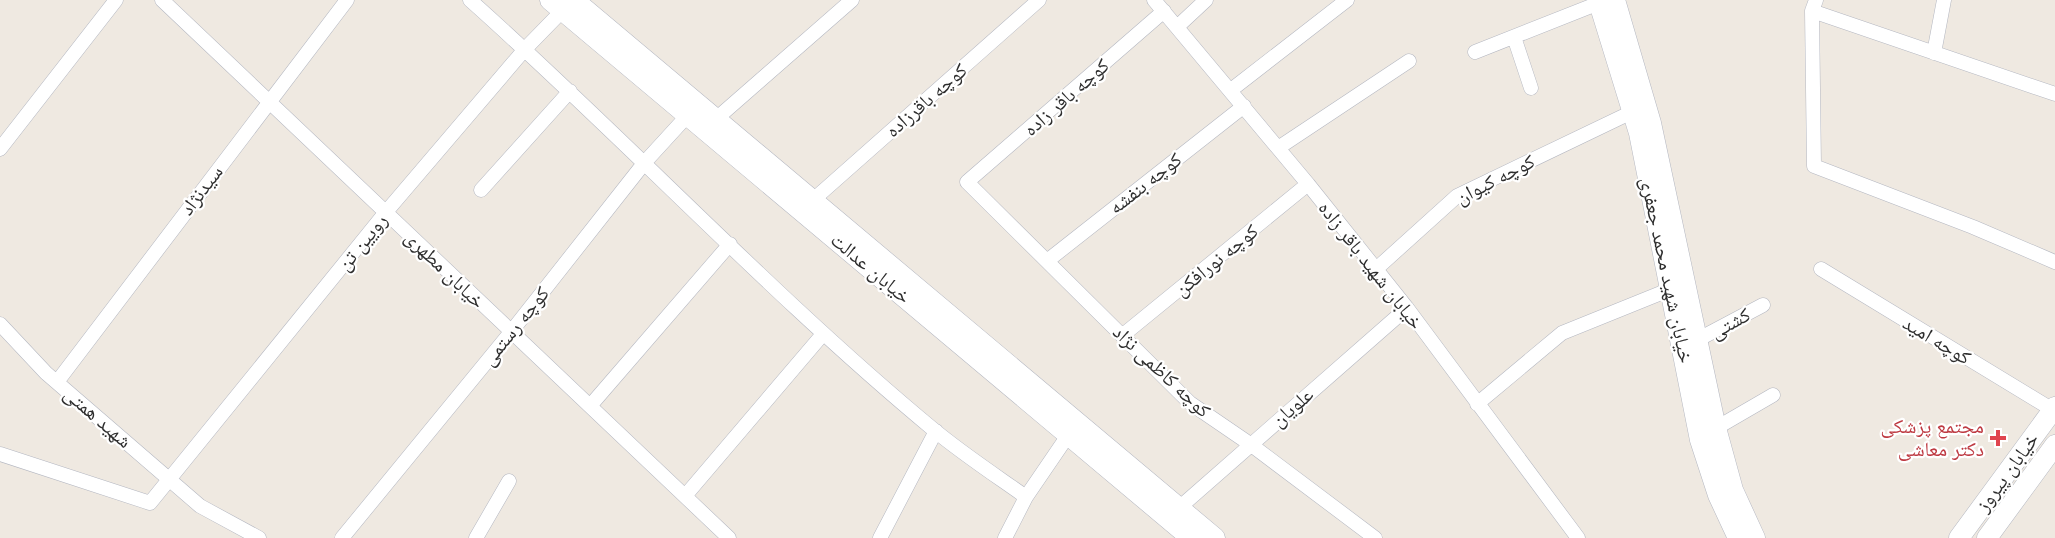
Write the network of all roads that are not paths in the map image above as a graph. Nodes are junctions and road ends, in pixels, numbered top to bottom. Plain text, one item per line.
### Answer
1 (116, 0) edge
2 (162, 0) edge
3 (347, 0) edge
4 (470, 0) edge
5 (852, 0) edge
6 (1039, 0) edge
7 (1154, 0) edge
8 (1206, 0) edge
9 (1347, 0) edge
10 (1944, 0) edge
11 (1604, 1) edge
12 (562, 4) edge
13 (1814, 6) edge
14 (1164, 12) junction
15 (1177, 27) junction
16 (1514, 37) junction
17 (525, 49) junction
18 (1475, 52) dead end
19 (1934, 53) junction
20 (1409, 61) dead end
21 (1532, 88) dead end
22 (1231, 90) junction
23 (570, 92) junction
24 (2055, 94) edge
25 (269, 102) junction
26 (1244, 106) junction
27 (1632, 112) junction
28 (688, 115) junction
29 (716, 119) junction
30 (1278, 148) junction
31 (0, 150) edge
32 (645, 162) junction
33 (967, 182) joint
34 (1308, 184) junction
35 (481, 189) dead end
36 (813, 200) junction
37 (386, 212) junction
38 (730, 244) junction
39 (1047, 261) junction
40 (2055, 262) edge
41 (1821, 269) dead end
42 (1375, 270) junction
43 (1671, 289) junction
44 (1763, 305) dead end
45 (1407, 308) junction
46 (0, 324) edge
47 (511, 332) junction
48 (823, 334) junction
49 (1123, 335) junction
50 (1697, 340) junction
51 (57, 382) junction
52 (1773, 395) dead end
53 (1478, 404) junction
54 (590, 406) junction
55 (2054, 408) edge
56 (936, 431) junction
57 (1069, 434) junction
58 (1708, 434) junction
59 (1250, 444) junction
60 (2055, 445) edge
61 (0, 454) edge
62 (168, 479) junction
63 (509, 481) dead end
64 (685, 496) junction
65 (1026, 497) junction
66 (1179, 508) junction
67 (259, 538) edge
68 (342, 538) edge
69 (476, 538) edge
70 (729, 538) edge
71 (880, 538) edge
72 (1005, 538) edge
73 (1191, 538) edge
74 (1215, 538) edge
75 (1375, 538) edge
76 (1578, 538) edge
77 (1738, 538) edge
78 (1755, 538) edge
79 (1959, 538) edge
80 (1987, 538) edge

1 - 31 street
2 - 25 street, خیابان مطهری
3 - 25 street, سیدنژاد
4 - 17 street
5 - 29 street
6 - 36 street, کوچه باقرزاده
7 - 14 street, خیابان شهید باقر زاده
8 - 15 street
9 - 22 street
10 - 19 street
11 - 16 street
11 - 27 main road, خیابان شهید محمد جعفری
11 - 50 main road, خیابان شهید محمد جعفری
12 - 17 street, رویین تن
12 - 28 main road, خیابان عدالت
12 - 29 main road, خیابان عدالت
13 - 19 street
13 - 40 street
14 - 15 street, خیابان شهید باقر زاده
14 - 33 street, کوچه باقر زاده
15 - 22 street, خیابان شهید باقر زاده
16 - 18 street
16 - 21 street
17 - 23 street
17 - 37 street, رویین تن
19 - 24 street
20 - 30 street
22 - 26 street, خیابان شهید باقر زاده
23 - 32 street
23 - 35 street
25 - 37 street, خیابان مطهری
25 - 51 street, سیدنژاد
26 - 30 street, خیابان شهید باقر زاده
26 - 39 street, کوچه بنفشه
27 - 42 street, کوچه کیوان
27 - 43 main road, خیابان شهید محمد جعفری
28 - 32 street, کوچه رستمی
28 - 57 main road, خیابان عدالت
29 - 36 main road, خیابان عدالت
30 - 34 street, خیابان شهید باقر زاده
32 - 38 street
32 - 47 street, کوچه رستمی
33 - 39 street, کوچه کاظمی نژاد
34 - 42 street, خیابان شهید باقر زاده
34 - 49 street, کوچه نورافکن
36 - 66 main road, خیابان عدالت
37 - 47 street, خیابان مطهری
37 - 62 street, رویین تن
38 - 48 street
38 - 54 street
39 - 49 street, کوچه کاظمی نژاد
41 - 55 street, کوچه امید
42 - 45 street, خیابان شهید باقر زاده
43 - 53 street
43 - 58 main road, خیابان شهید محمد جعفری
44 - 50 street, کشتی
45 - 53 street, خیابان شهید باقر زاده
45 - 59 street, علویان
46 - 51 street, شهید همتی
47 - 54 street, خیابان مطهری
47 - 68 street, کوچه رستمی
48 - 56 street
48 - 64 street
49 - 59 street, کوچه کاظمی نژاد
50 - 58 main road, خیابان شهید محمد جعفری
51 - 62 street, شهید همتی
52 - 58 street
53 - 76 street, خیابان شهید باقر زاده
54 - 64 street, خیابان مطهری
55 - 79 main road, خیابان پیروز
56 - 65 street
56 - 71 street
57 - 65 street
57 - 73 main road, خیابان عدالت
58 - 77 main road, خیابان شهید محمد جعفری
58 - 78 main road, خیابان شهید محمد جعفری
59 - 66 street, علویان
59 - 75 street, کوچه کاظمی نژاد
60 - 80 main road, خیابان پیروز
61 - 62 street, رویین تن
62 - 67 street, شهید همتی
63 - 69 street
64 - 70 street, خیابان مطهری
65 - 72 street
66 - 74 main road, خیابان عدالت

